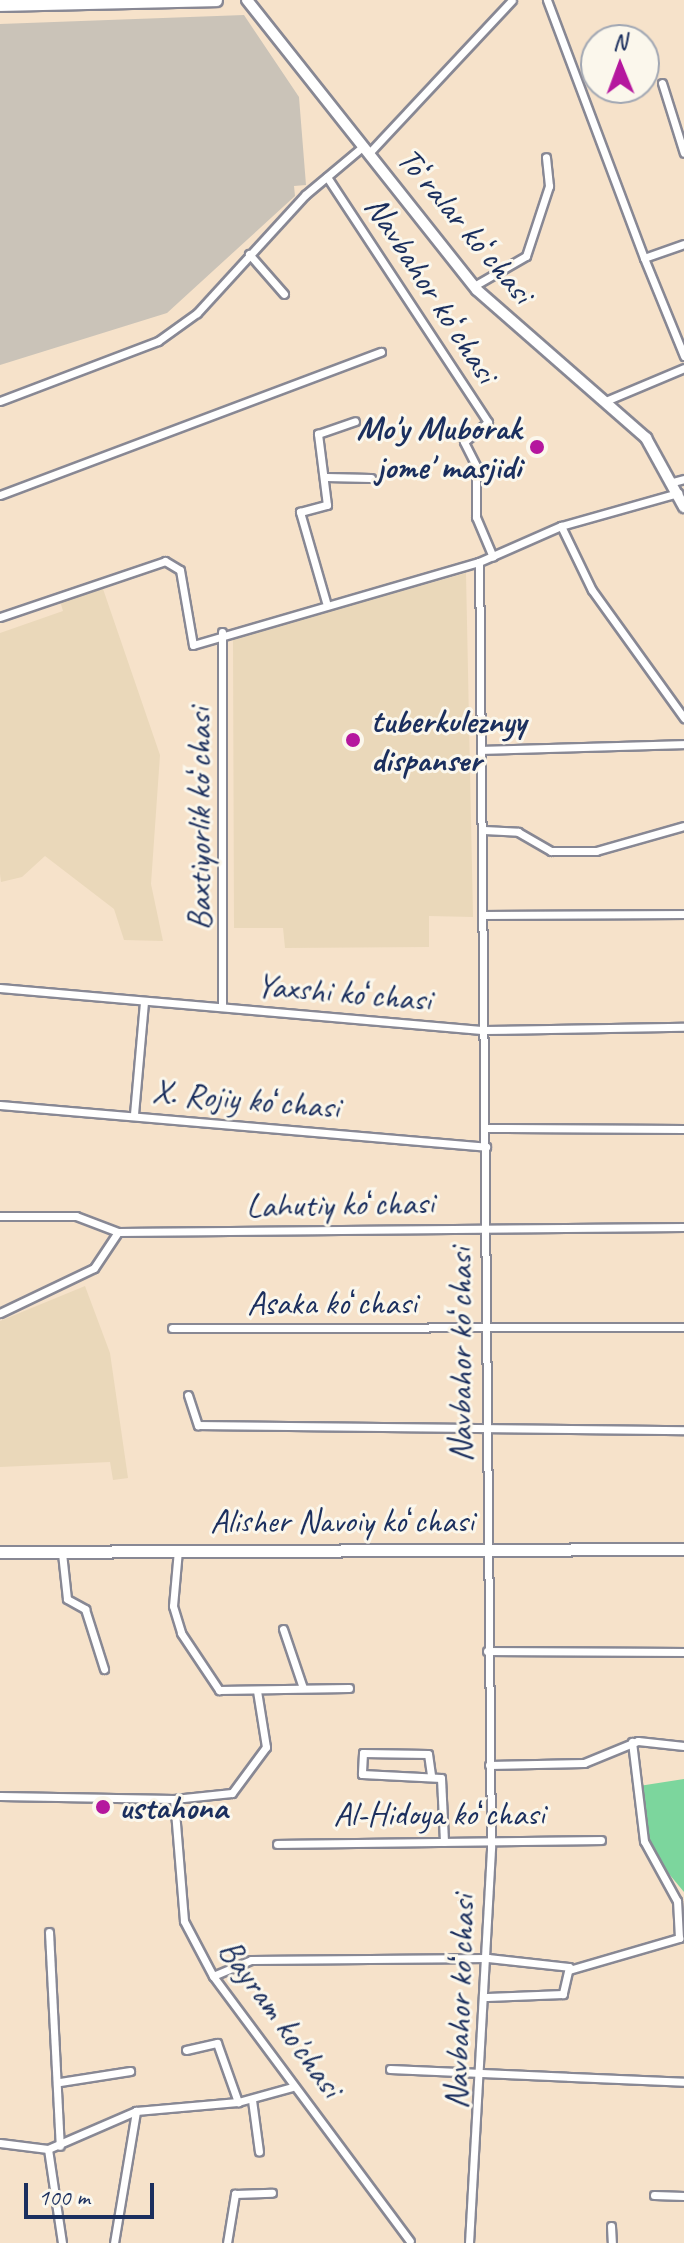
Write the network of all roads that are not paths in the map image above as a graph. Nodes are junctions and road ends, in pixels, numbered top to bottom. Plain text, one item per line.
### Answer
1 (216, 0) edge
2 (247, 0) edge
3 (512, 0) edge
4 (547, 0) edge
5 (0, 5) edge
6 (662, 83) dead end
7 (365, 151) junction
8 (684, 153) edge
9 (546, 157) dead end
10 (327, 177) junction
11 (684, 244) edge
12 (249, 254) junction
13 (644, 258) junction
14 (474, 286) junction
15 (284, 294) dead end
16 (381, 352) dead end
17 (684, 356) edge
18 (684, 368) edge
19 (608, 400) junction
20 (0, 401) edge
21 (355, 421) dead end
22 (326, 477) junction
23 (371, 478) dead end
24 (679, 480) edge
25 (678, 493) junction
26 (0, 495) edge
27 (684, 507) edge
28 (561, 526) junction
29 (493, 557) junction
30 (479, 562) junction
31 (326, 602) junction
32 (0, 617) edge
33 (222, 632) junction
34 (684, 718) edge
35 (684, 744) edge
36 (482, 750) junction
37 (684, 826) edge
38 (484, 830) junction
39 (684, 914) edge
40 (484, 915) junction
41 (0, 988) edge
42 (144, 1001) junction
43 (222, 1007) junction
44 (684, 1027) edge
45 (484, 1030) junction
46 (0, 1105) edge
47 (134, 1114) junction
48 (486, 1128) junction
49 (684, 1129) edge
50 (486, 1147) junction
51 (0, 1216) edge
52 (684, 1227) edge
53 (486, 1229) junction
54 (118, 1232) junction
55 (0, 1313) edge
56 (684, 1327) edge
57 (172, 1328) dead end
58 (485, 1330) junction
59 (188, 1395) dead end
60 (486, 1428) junction
61 (684, 1430) edge
62 (487, 1549) junction
63 (684, 1549) edge
64 (178, 1550) junction
65 (0, 1552) edge
66 (62, 1553) junction
67 (283, 1629) dead end
68 (487, 1651) junction
69 (684, 1652) edge
70 (104, 1669) dead end
71 (303, 1688) junction
72 (349, 1688) dead end
73 (257, 1691) junction
74 (632, 1742) junction
75 (684, 1746) edge
76 (489, 1765) junction
77 (431, 1775) junction
78 (2, 1793) edge
79 (174, 1799) junction
80 (601, 1840) dead end
81 (444, 1842) junction
82 (490, 1843) junction
83 (277, 1844) dead end
84 (49, 1932) dead end
85 (488, 1958) junction
86 (569, 1970) junction
87 (213, 1976) junction
88 (487, 1997) junction
89 (186, 2050) dead end
90 (390, 2069) dead end
91 (130, 2071) dead end
92 (483, 2077) junction
93 (60, 2082) junction
94 (684, 2082) edge
95 (292, 2087) junction
96 (252, 2100) junction
97 (238, 2102) junction
98 (136, 2111) junction
99 (0, 2143) edge
100 (60, 2146) junction
101 (48, 2149) junction
102 (259, 2152) dead end
103 (272, 2193) dead end
104 (654, 2195) dead end
105 (684, 2196) edge
106 (611, 2226) dead end
107 (410, 2241) edge
108 (62, 2243) edge
109 (114, 2243) edge
110 (227, 2243) edge
111 (469, 2243) edge
112 (612, 2243) edge

1 - 5 main road
2 - 7 main road, Toʻralar koʻchasi
3 - 7 street
4 - 13 street
6 - 8 street
7 - 10 street
7 - 14 main road, Toʻralar koʻchasi
9 - 14 street
10 - 12 street
10 - 29 street, Navbahor koʻchasi
11 - 13 street
12 - 15 street
12 - 20 street
13 - 17 street
14 - 19 main road, Toʻralar koʻchasi
16 - 26 street
18 - 19 street
19 - 24 main road, Toʻralar koʻchasi
21 - 22 street
22 - 23 street
22 - 31 street
24 - 25 main road, Toʻralar koʻchasi
25 - 27 main road, Toʻralar koʻchasi
25 - 28 street
28 - 29 street
28 - 34 street
29 - 30 street
30 - 31 street
30 - 36 street, Navbahor koʻchasi
31 - 33 street
32 - 33 street
33 - 43 street, Baxtiyorlik koʻchasi
35 - 36 street
36 - 38 street, Navbahor koʻchasi
37 - 38 street
38 - 40 street, Navbahor koʻchasi
39 - 40 street
40 - 45 street, Navbahor koʻchasi
41 - 42 street, Yaxshi koʻchasi
42 - 43 street, Yaxshi koʻchasi
42 - 47 street
43 - 45 street, Yaxshi koʻchasi
44 - 45 street, Yaxshi koʻchasi
45 - 48 street, Navbahor koʻchasi
46 - 47 street, X. Rojiy koʻchasi
47 - 50 street, X. Rojiy koʻchasi
48 - 49 street
48 - 50 street, Navbahor koʻchasi
50 - 53 street, Navbahor koʻchasi
51 - 54 street, Lahutiy koʻchasi
52 - 53 street, Lahutiy koʻchasi
53 - 54 street, Lahutiy koʻchasi
53 - 58 street, Navbahor koʻchasi
54 - 55 street
56 - 58 street, Asaka koʻchasi
57 - 58 street, Asaka koʻchasi
58 - 60 street, Navbahor koʻchasi
59 - 60 street
60 - 61 street
60 - 62 street, Navbahor koʻchasi
62 - 63 main road, Alisher Navoiy koʻchasi
62 - 64 main road, Alisher Navoiy koʻchasi
62 - 68 street, Navbahor koʻchasi
64 - 66 main road, Alisher Navoiy koʻchasi
64 - 73 street
65 - 66 main road, Alisher Navoiy koʻchasi
66 - 70 street
67 - 71 street
68 - 69 street
68 - 76 street, Navbahor koʻchasi
71 - 72 street
71 - 73 street
73 - 79 street
74 - 75 street
74 - 76 street
74 - 86 street
76 - 82 street, Navbahor koʻchasi
77 - 77 street
77 - 81 street
78 - 79 street
79 - 87 street, Bayram ko'chasi
80 - 82 street, Al-Hidoya koʻchasi
81 - 82 street, Al-Hidoya koʻchasi
81 - 83 street, Al-Hidoya koʻchasi
82 - 85 street, Navbahor koʻchasi
84 - 93 street
85 - 86 street
85 - 87 street
85 - 88 street, Navbahor koʻchasi
86 - 88 street
87 - 95 street, Bayram ko'chasi
88 - 92 street, Navbahor koʻchasi
89 - 97 street
90 - 92 street
91 - 93 street
92 - 94 street
92 - 111 street, Navbahor koʻchasi
93 - 100 street
95 - 96 street
95 - 107 street, Bayram ko'chasi
96 - 97 street
96 - 102 street
97 - 98 street
98 - 100 street
98 - 109 street
99 - 101 street
100 - 101 street
101 - 108 street
103 - 110 street
104 - 105 street
106 - 112 street

